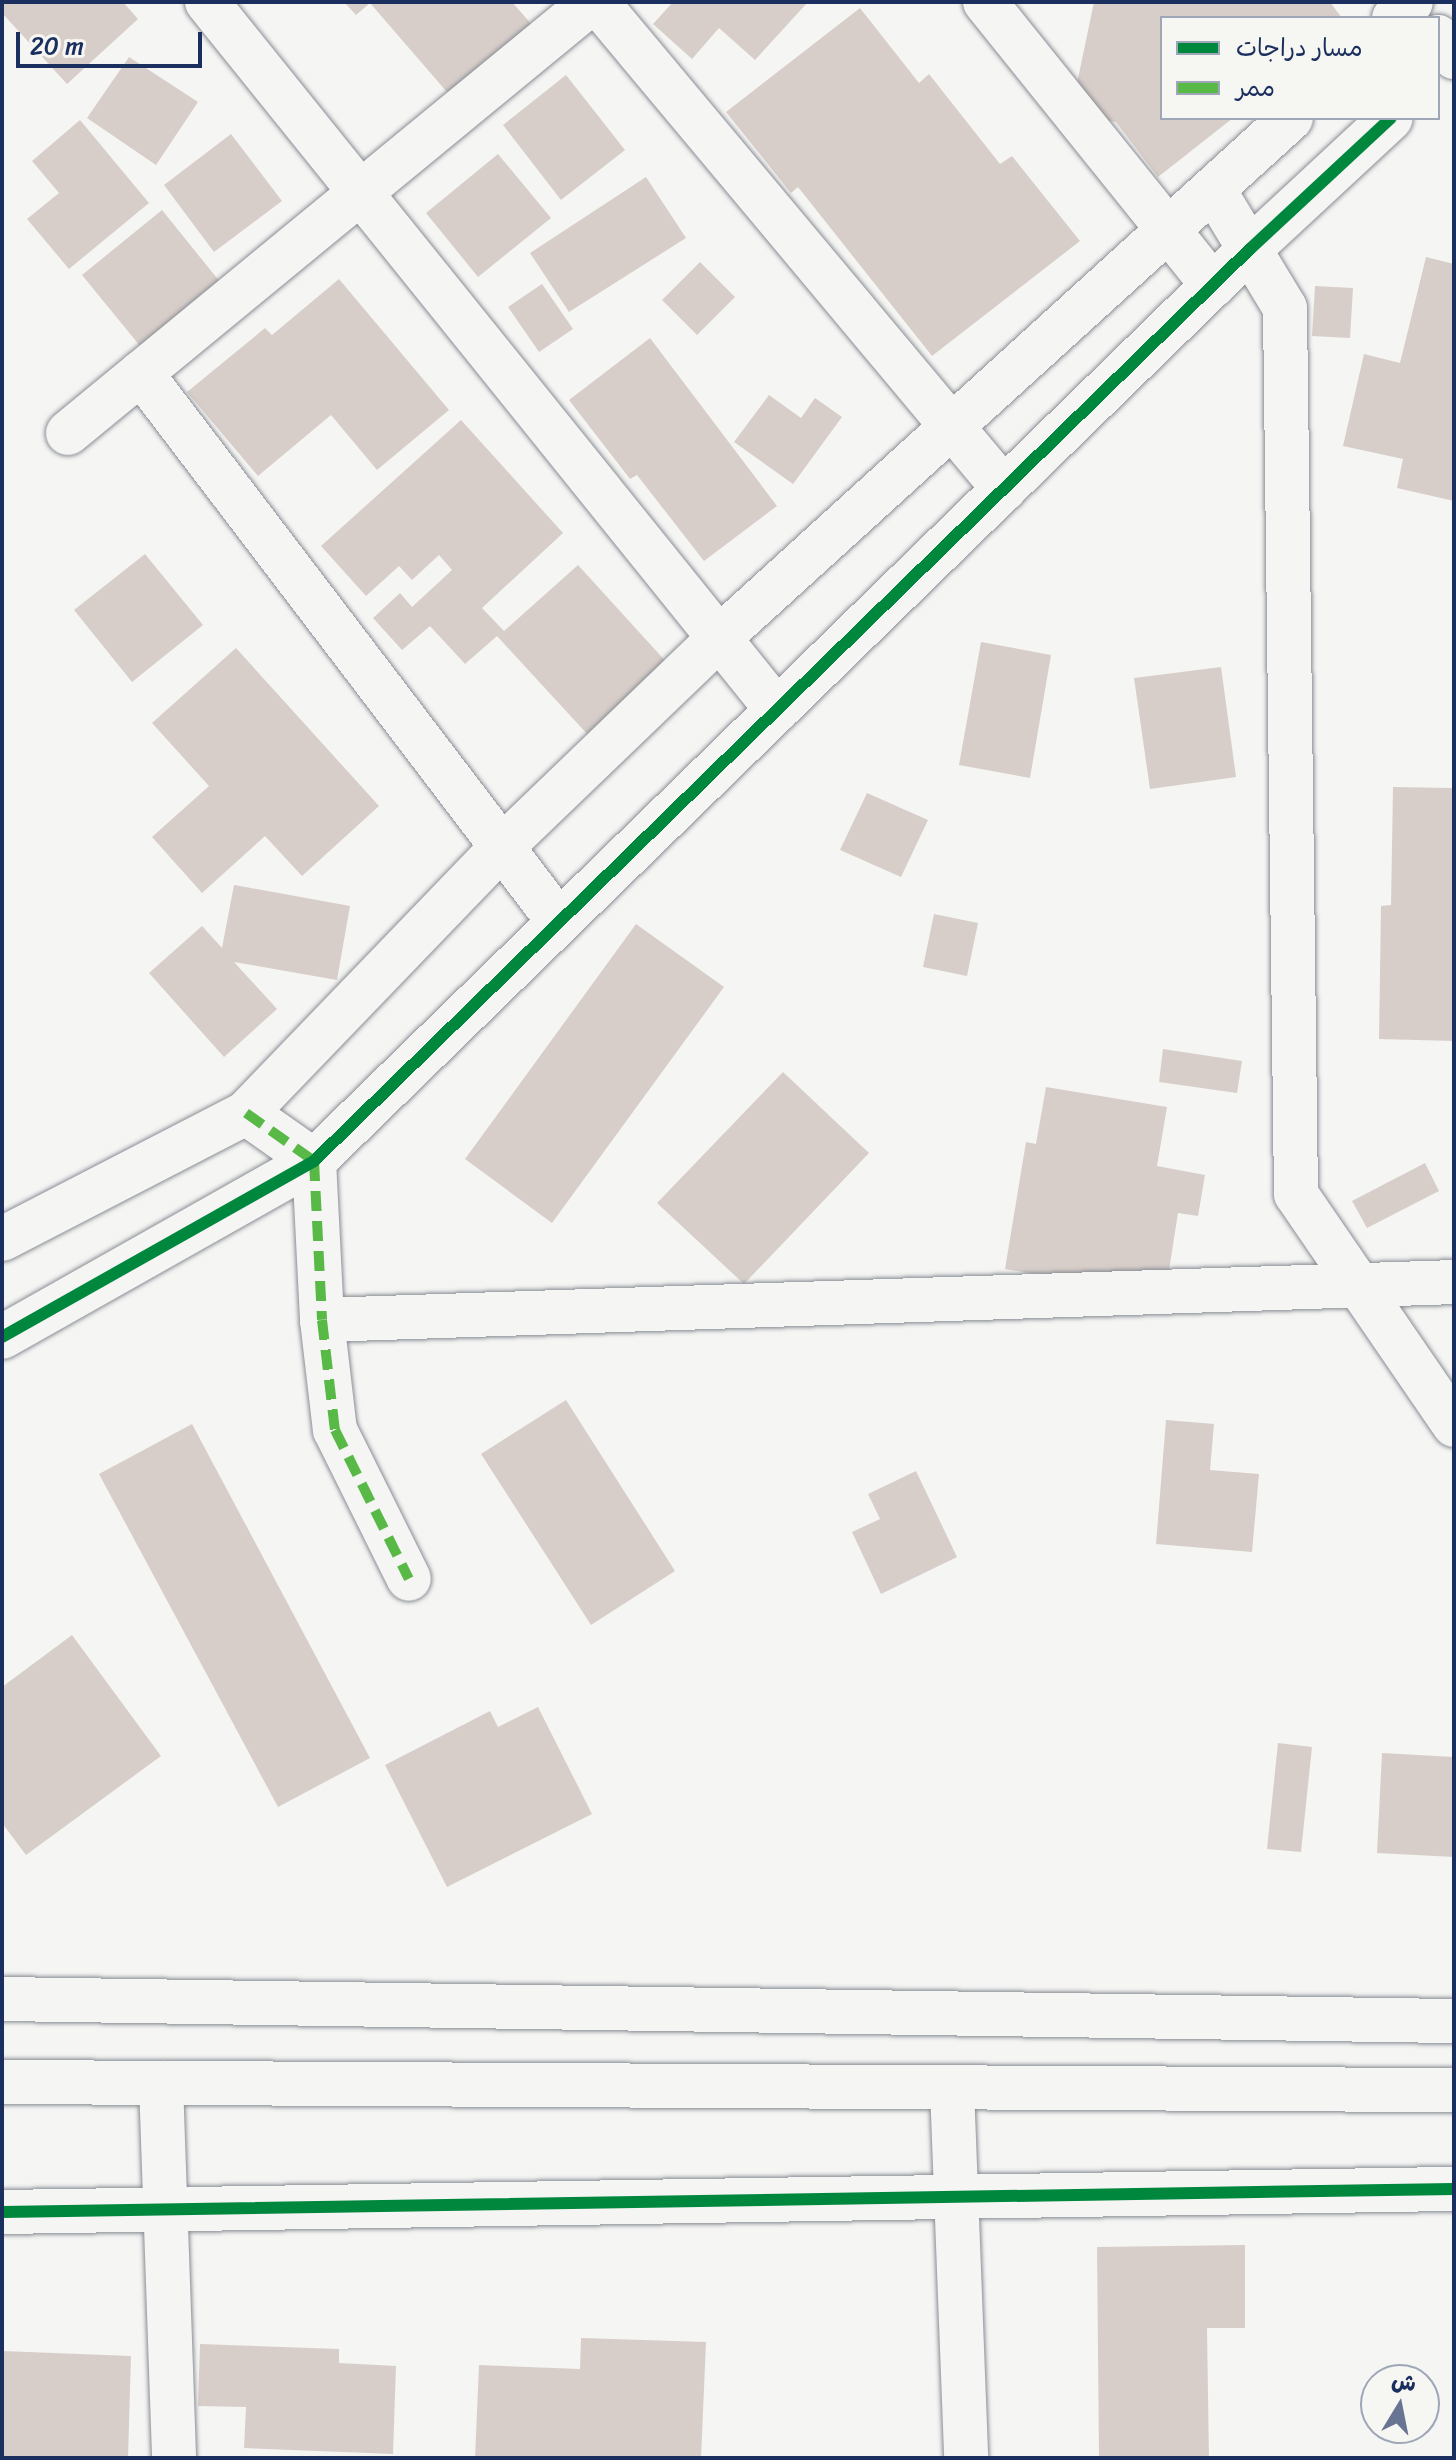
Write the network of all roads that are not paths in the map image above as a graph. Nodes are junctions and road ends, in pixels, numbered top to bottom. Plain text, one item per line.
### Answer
1 (207, 2) edge
2 (595, 2) edge
3 (985, 2) edge
4 (1411, 2) edge
5 (1396, 16) edge
6 (1440, 40) edge
7 (1454, 58) edge
8 (1440, 73) edge
9 (1289, 120) edge
10 (1389, 120) edge
11 (1215, 192) junction
12 (360, 193) junction
13 (1168, 230) junction
14 (1250, 249) junction
15 (1213, 286) junction
16 (141, 373) junction
17 (951, 427) junction
18 (68, 433) dead end
19 (1004, 489) junction
20 (719, 638) junction
21 (777, 710) junction
22 (502, 847) junction
23 (559, 922) junction
24 (246, 1113) junction
25 (314, 1161) junction
26 (2, 1239) edge
27 (1454, 1282) edge
28 (1357, 1283) junction
29 (322, 1320) junction
30 (2, 1337) edge
31 (1454, 1425) edge
32 (409, 1579) dead end
33 (2, 1999) edge
34 (1454, 2021) edge
35 (2, 2082) edge
36 (161, 2083) junction
37 (952, 2088) junction
38 (1454, 2090) edge
39 (1454, 2189) edge
40 (960, 2200) junction
41 (167, 2209) junction
42 (2, 2212) edge
43 (174, 2458) edge
44 (966, 2458) edge

1 - 12 street
2 - 12 street
2 - 17 street
3 - 13 street
4 - 5 street
6 - 7 street
7 - 8 street
9 - 11 street
10 - 14 street
11 - 13 street
11 - 14 street
12 - 16 street
12 - 20 street
13 - 15 street
13 - 17 street
14 - 15 street
14 - 28 street
15 - 19 street
16 - 18 street
16 - 22 street
17 - 19 street
17 - 20 street
19 - 21 street
20 - 21 street
20 - 22 street
21 - 23 street
22 - 23 street
22 - 24 street
23 - 25 street
24 - 25 street
24 - 26 street
25 - 29 street
25 - 30 street
27 - 28 street
28 - 29 street
28 - 31 street
29 - 32 street
33 - 34 street
35 - 36 street
36 - 37 street
36 - 41 street
37 - 38 street
37 - 40 street
39 - 40 street
40 - 41 street
40 - 44 street
41 - 42 street
41 - 43 street

